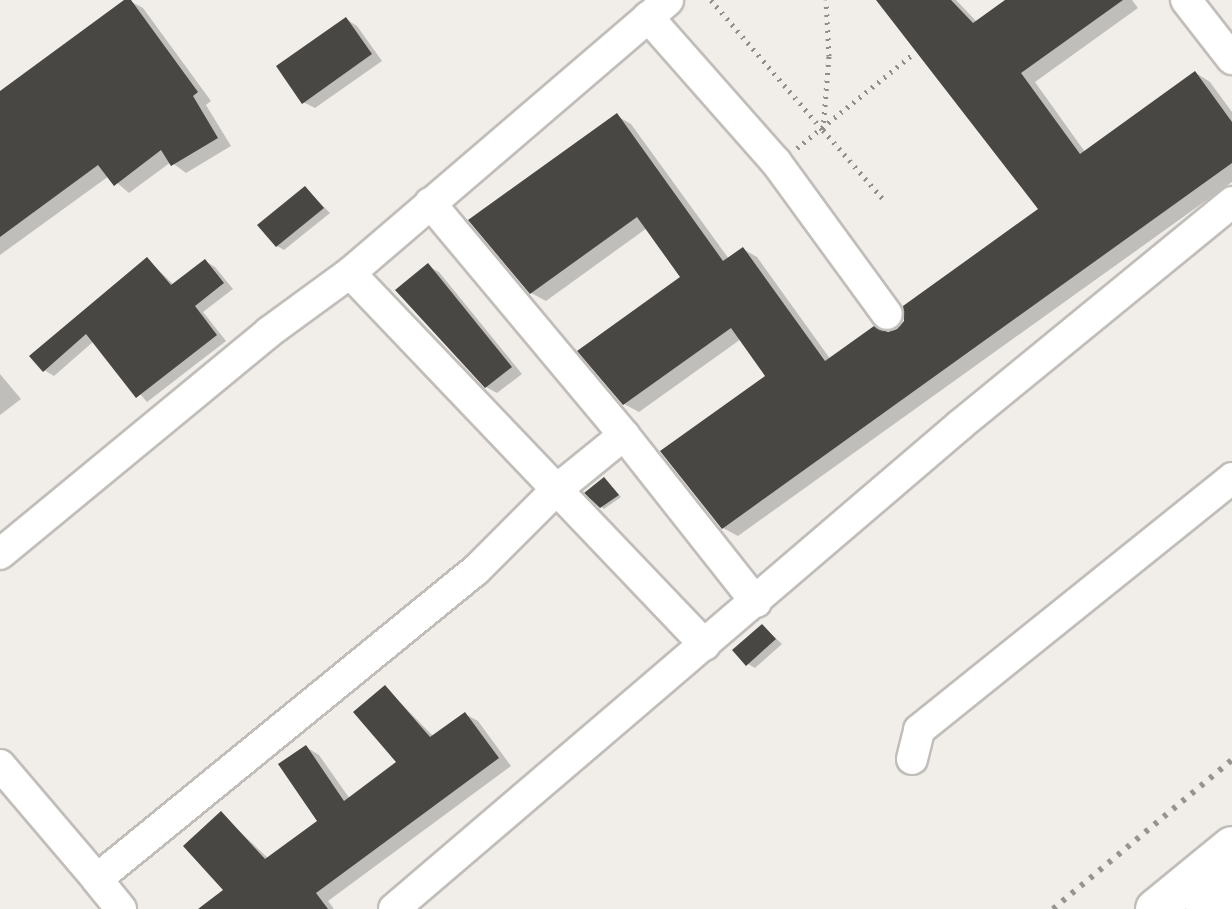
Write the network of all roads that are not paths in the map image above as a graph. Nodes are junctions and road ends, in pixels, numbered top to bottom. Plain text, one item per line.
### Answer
1 (1186, 0) edge
2 (658, 9) edge
3 (1232, 59) edge
4 (1232, 202) edge
5 (430, 203) junction
6 (350, 273) junction
7 (887, 314) dead end
8 (624, 435) junction
9 (1232, 478) edge
10 (555, 491) junction
11 (0, 554) edge
12 (756, 602) junction
13 (705, 645) junction
14 (912, 759) dead end
15 (0, 765) edge
16 (1232, 846) edge
17 (97, 879) junction
18 (1232, 887) edge
19 (121, 909) edge
20 (394, 909) edge
21 (1155, 909) edge
22 (1205, 909) edge

1 - 3 street
2 - 5 street
2 - 7 street
4 - 12 street
5 - 6 street
5 - 8 street
6 - 10 street
6 - 11 street
8 - 10 street
8 - 12 street
9 - 14 street
10 - 13 street
10 - 17 street
12 - 13 street
13 - 20 street
15 - 17 street
16 - 21 main road
17 - 19 street
18 - 22 main road

